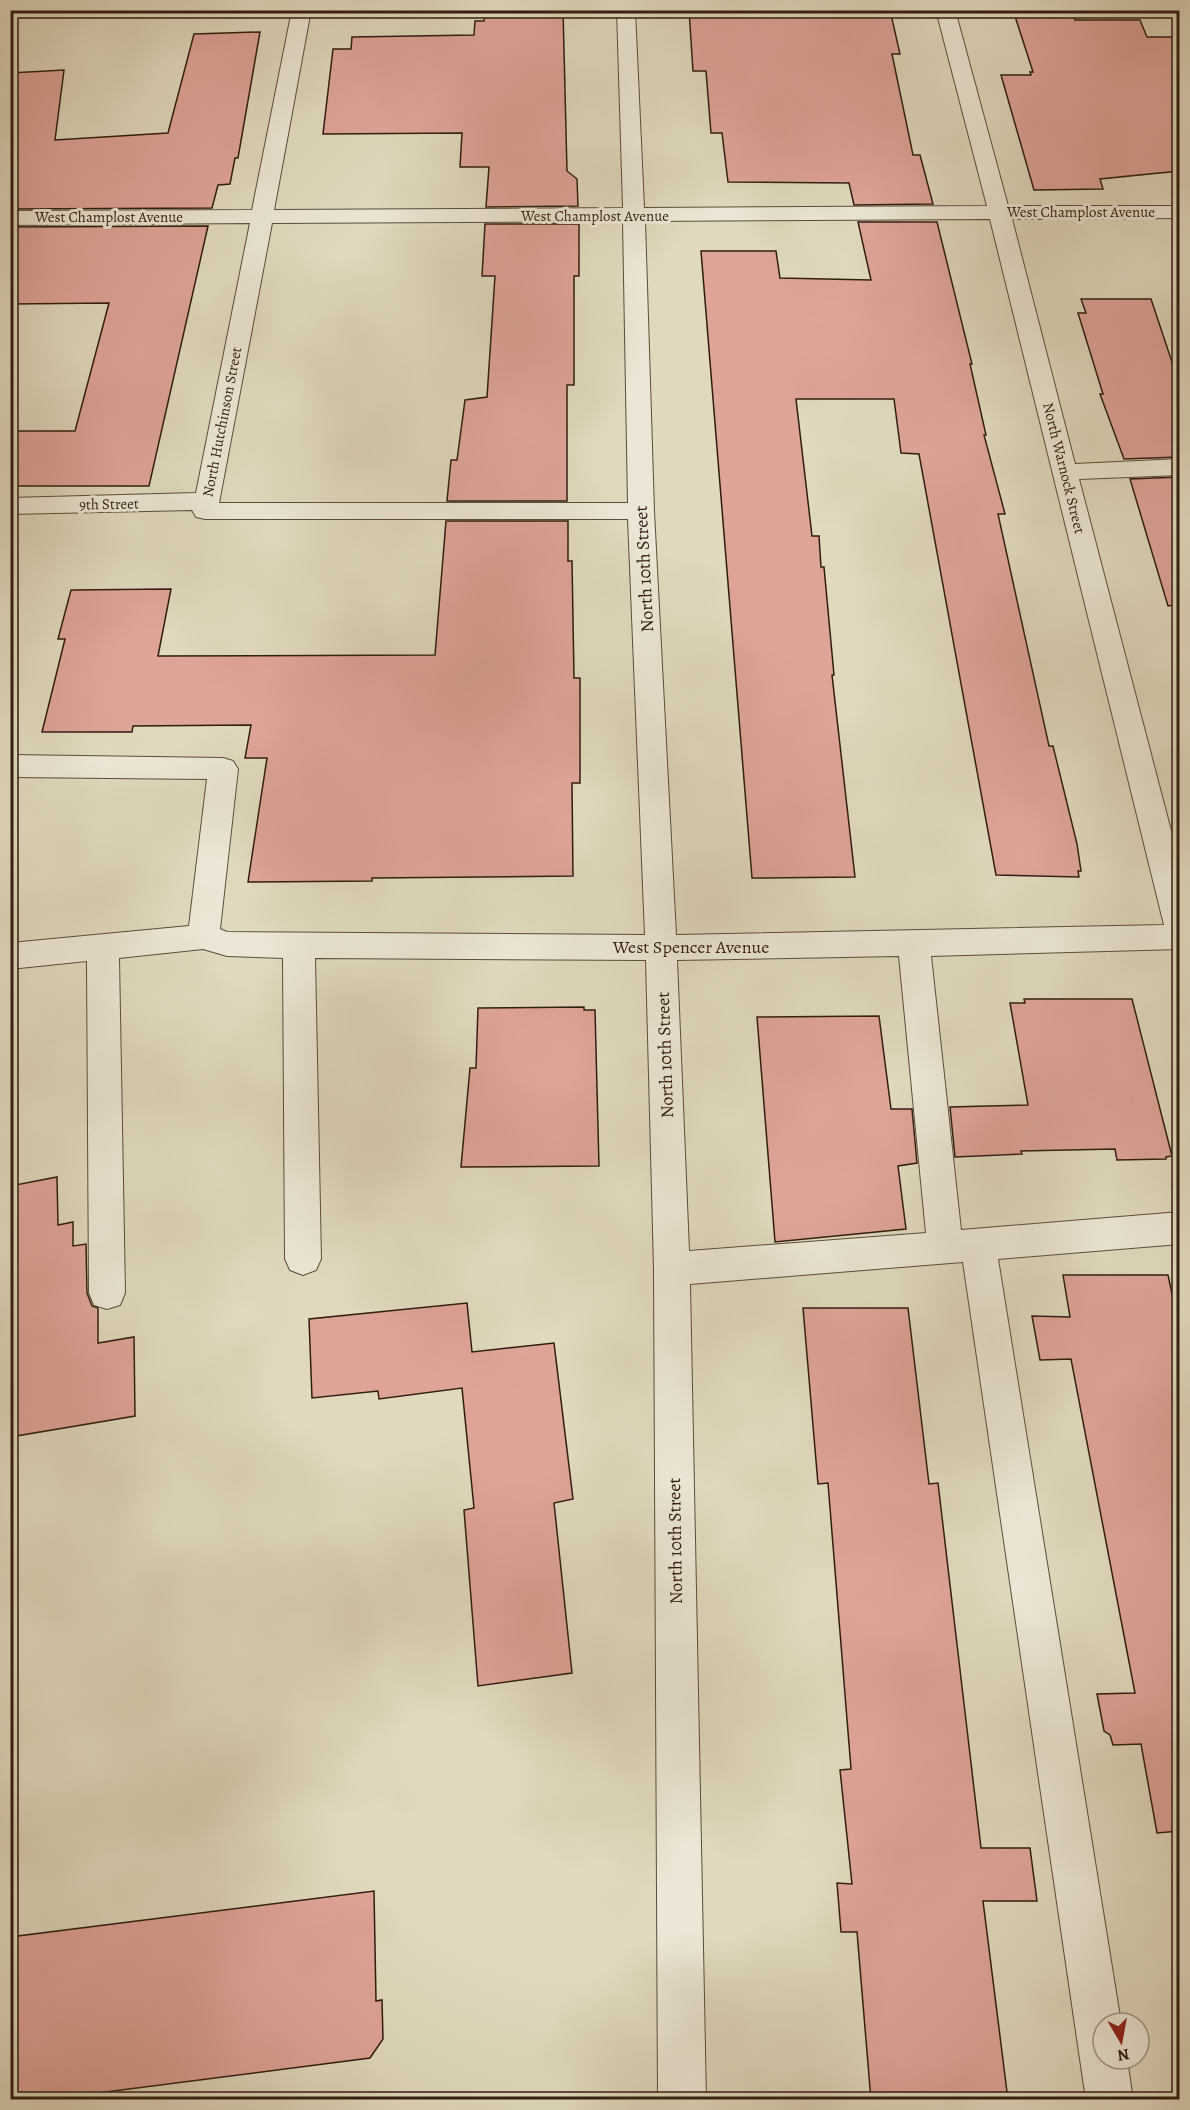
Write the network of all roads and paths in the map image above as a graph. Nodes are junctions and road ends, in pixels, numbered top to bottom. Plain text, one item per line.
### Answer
1 (302, 10) edge
2 (626, 10) edge
3 (945, 10) edge
4 (999, 212) junction
5 (1179, 212) edge
6 (634, 216) junction
7 (262, 217) junction
8 (10, 218) edge
9 (1179, 468) edge
10 (1065, 472) junction
11 (207, 501) junction
12 (10, 506) edge
13 (641, 511) junction
14 (10, 766) edge
15 (1179, 927) edge
16 (203, 937) junction
17 (1179, 937) edge
18 (914, 944) junction
19 (103, 946) junction
20 (299, 946) junction
21 (661, 947) junction
22 (10, 956) edge
23 (1179, 1228) edge
24 (962, 1247) junction
25 (303, 1259) dead end
26 (672, 1269) junction
27 (107, 1293) dead end
28 (1095, 2011) edge
29 (1106, 2071) edge
30 (682, 2100) edge
31 (1110, 2100) edge

1 - 7 street, North Hutchinson Street
2 - 6 street, North 10th Street
3 - 4 street, North Warnock Street
4 - 5 street, West Champlost Avenue
4 - 6 street, West Champlost Avenue
4 - 10 street, North Warnock Street
6 - 7 street, West Champlost Avenue
6 - 13 street, North 10th Street
7 - 8 street, West Champlost Avenue
7 - 11 street, North Hutchinson Street
9 - 10 street
10 - 15 street, North Warnock Street
11 - 12 street, 9th Street
11 - 13 street, North Hutchinson Street
13 - 21 street, North 10th Street
14 - 16 street
16 - 19 street
16 - 20 street, West Spencer Avenue
17 - 18 street, West Spencer Avenue
18 - 21 street, West Spencer Avenue
18 - 24 street
19 - 22 street
19 - 27 street
20 - 21 street, West Spencer Avenue
20 - 25 street
21 - 26 street, North 10th Street
23 - 24 street
24 - 26 street
24 - 28 street
26 - 30 street, North 10th Street
29 - 31 street

